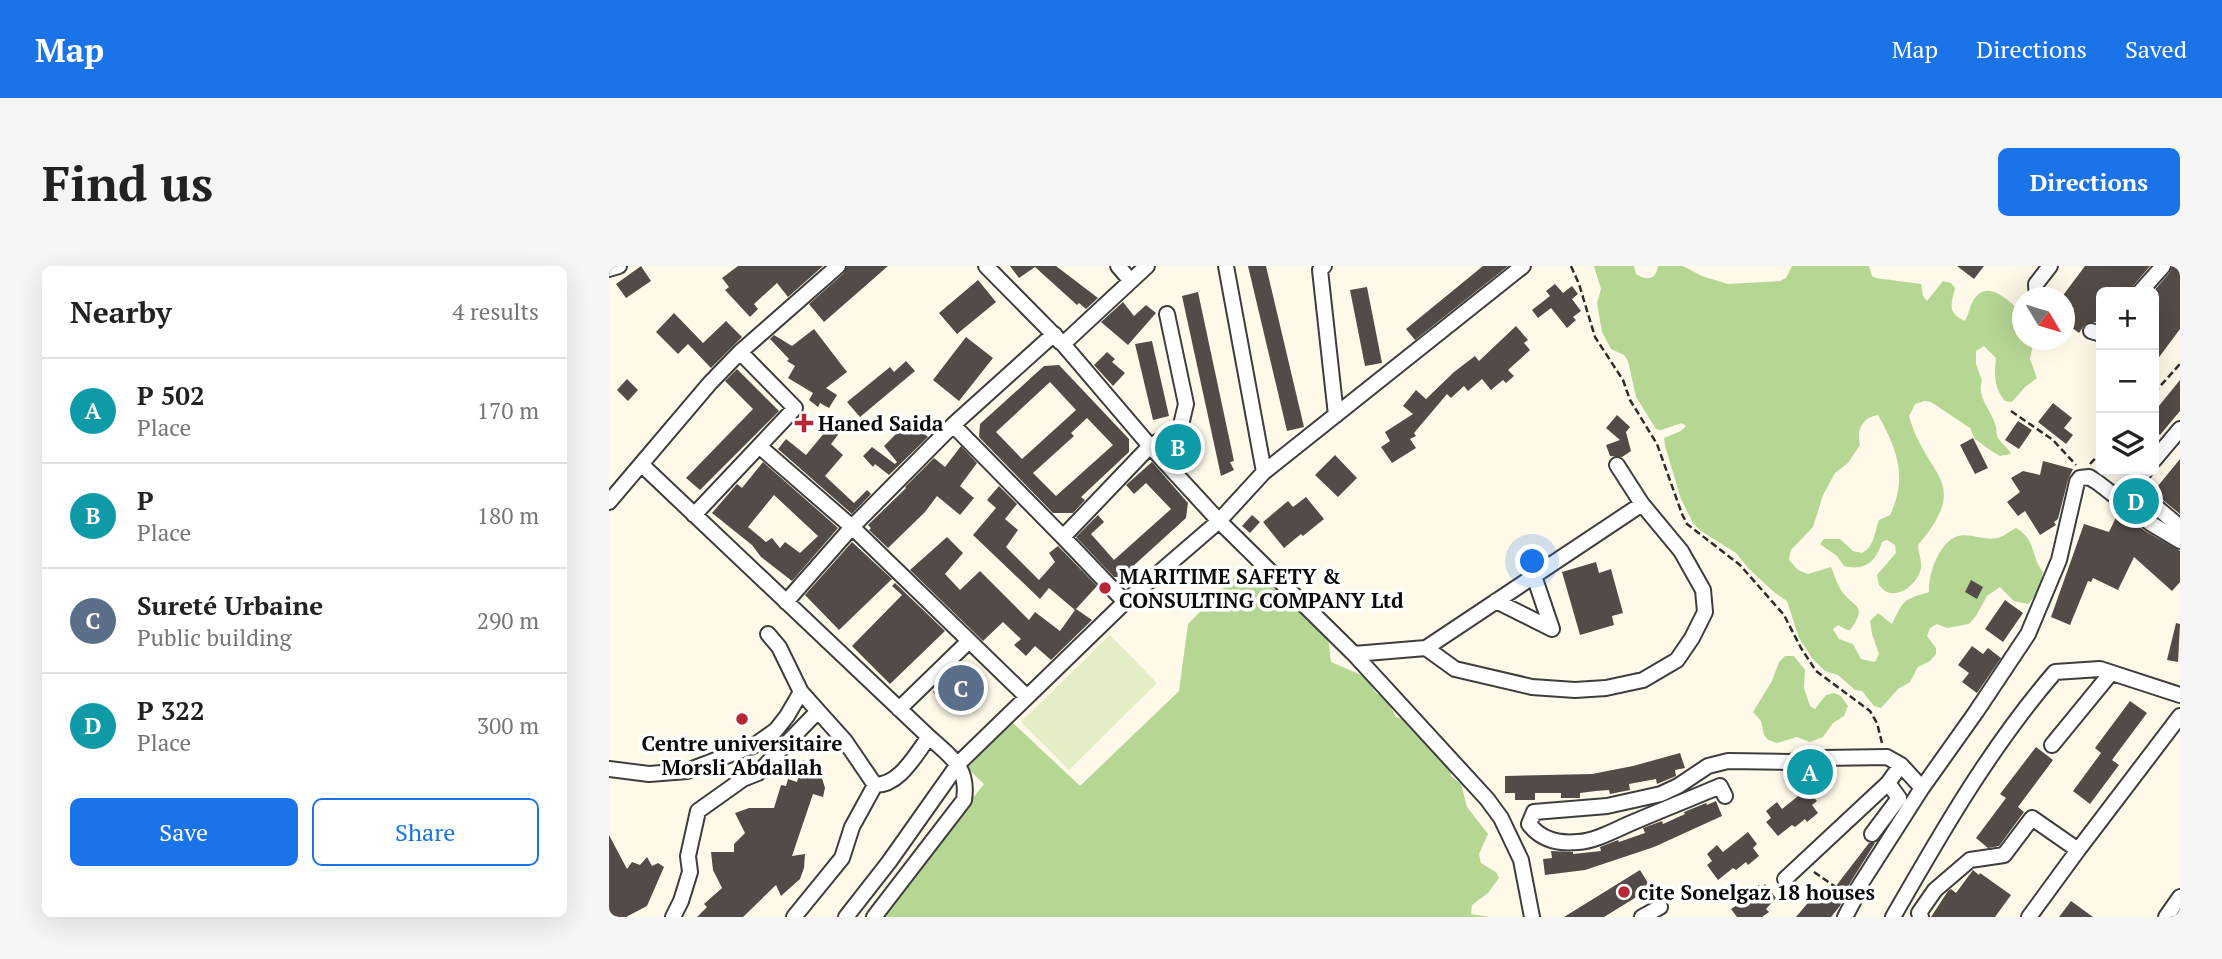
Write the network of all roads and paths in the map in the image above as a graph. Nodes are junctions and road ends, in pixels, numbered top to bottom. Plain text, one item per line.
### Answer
1 (619, 266) edge
2 (838, 266) edge
3 (986, 266) edge
4 (1118, 266) edge
5 (1147, 266) edge
6 (1226, 266) edge
7 (1324, 266) edge
8 (1523, 266) edge
9 (1571, 266) edge
10 (2050, 266) edge
11 (2163, 266) edge
12 (609, 269) edge
13 (1131, 281) junction
14 (2036, 287) edge
15 (2144, 287) edge
16 (1167, 314) dead end
17 (1058, 339) junction
18 (740, 352) junction
19 (2180, 364) edge
20 (2159, 387) edge
21 (2011, 411) dead end
22 (1336, 415) junction
23 (953, 425) junction
24 (2180, 429) edge
25 (1146, 441) junction
26 (759, 446) junction
27 (2159, 454) edge
28 (641, 464) junction
29 (1617, 466) dead end
30 (1264, 472) junction
31 (2084, 476) junction
32 (2141, 476) edge
33 (2135, 488) junction
34 (2120, 501) junction
35 (609, 502) edge
36 (1642, 504) junction
37 (694, 515) junction
38 (1219, 522) junction
39 (852, 527) junction
40 (2180, 527) edge
41 (1063, 537) junction
42 (2180, 541) edge
43 (1534, 576) junction
44 (1496, 601) junction
45 (786, 602) junction
46 (1125, 602) junction
47 (768, 634) dead end
48 (969, 641) junction
49 (1426, 648) junction
50 (1353, 654) junction
51 (2111, 673) junction
52 (801, 692) junction
53 (2180, 695) edge
54 (1027, 697) junction
55 (899, 709) junction
56 (818, 711) junction
57 (2180, 716) edge
58 (929, 737) junction
59 (2052, 745) dead end
60 (1887, 757) junction
61 (959, 763) junction
62 (1901, 765) junction
63 (609, 769) edge
64 (1888, 783) junction
65 (875, 785) junction
66 (1921, 788) junction
67 (1725, 796) dead end
68 (1872, 834) dead end
69 (2078, 850) junction
70 (1801, 863) junction
71 (1785, 879) dead end
72 (2180, 897) edge
73 (1854, 900) junction
74 (1660, 907) dead end
75 (673, 917) edge
76 (794, 917) edge
77 (846, 917) edge
78 (874, 917) edge
79 (1532, 917) edge
80 (1642, 917) edge
81 (1845, 917) edge
82 (1892, 917) edge
83 (1921, 917) edge
84 (2029, 917) edge
85 (2165, 917) edge

1 - 12 street
2 - 18 street
3 - 17 street
4 - 13 street
5 - 13 street
6 - 30 street
7 - 22 street
8 - 22 street
9 - 60 path
10 - 14 street
11 - 15 street
13 - 17 street
16 - 25 street
17 - 23 street
17 - 25 street
18 - 26 street
18 - 28 street
19 - 20 path
21 - 31 path
22 - 30 street
23 - 39 street
23 - 41 street
24 - 27 street
25 - 38 street
25 - 41 street
26 - 37 street
26 - 39 street
28 - 35 street
28 - 37 street
29 - 36 street
30 - 38 street
31 - 34 street
31 - 66 street
32 - 33 street
33 - 34 street
33 - 40 street
34 - 42 street
36 - 43 street
36 - 49 street
37 - 45 street
38 - 46 street
38 - 50 street
39 - 45 street
39 - 48 street
41 - 46 street
43 - 44 street
43 - 44 street
44 - 49 street
45 - 55 street
46 - 54 street
47 - 52 street
48 - 54 street
48 - 55 street
49 - 50 street
50 - 79 street
51 - 53 street
51 - 59 street
51 - 82 street
52 - 56 street
52 - 63 street
54 - 61 street
55 - 58 street
56 - 65 street
56 - 75 street
57 - 69 street
58 - 61 street
58 - 65 street
60 - 62 street
60 - 67 street
61 - 77 street
61 - 78 street
62 - 64 street
62 - 66 street
64 - 68 street
64 - 70 street
65 - 76 street
66 - 73 street
69 - 83 street
69 - 84 street
70 - 71 street
70 - 73 path
72 - 85 street
73 - 81 street
74 - 80 street

